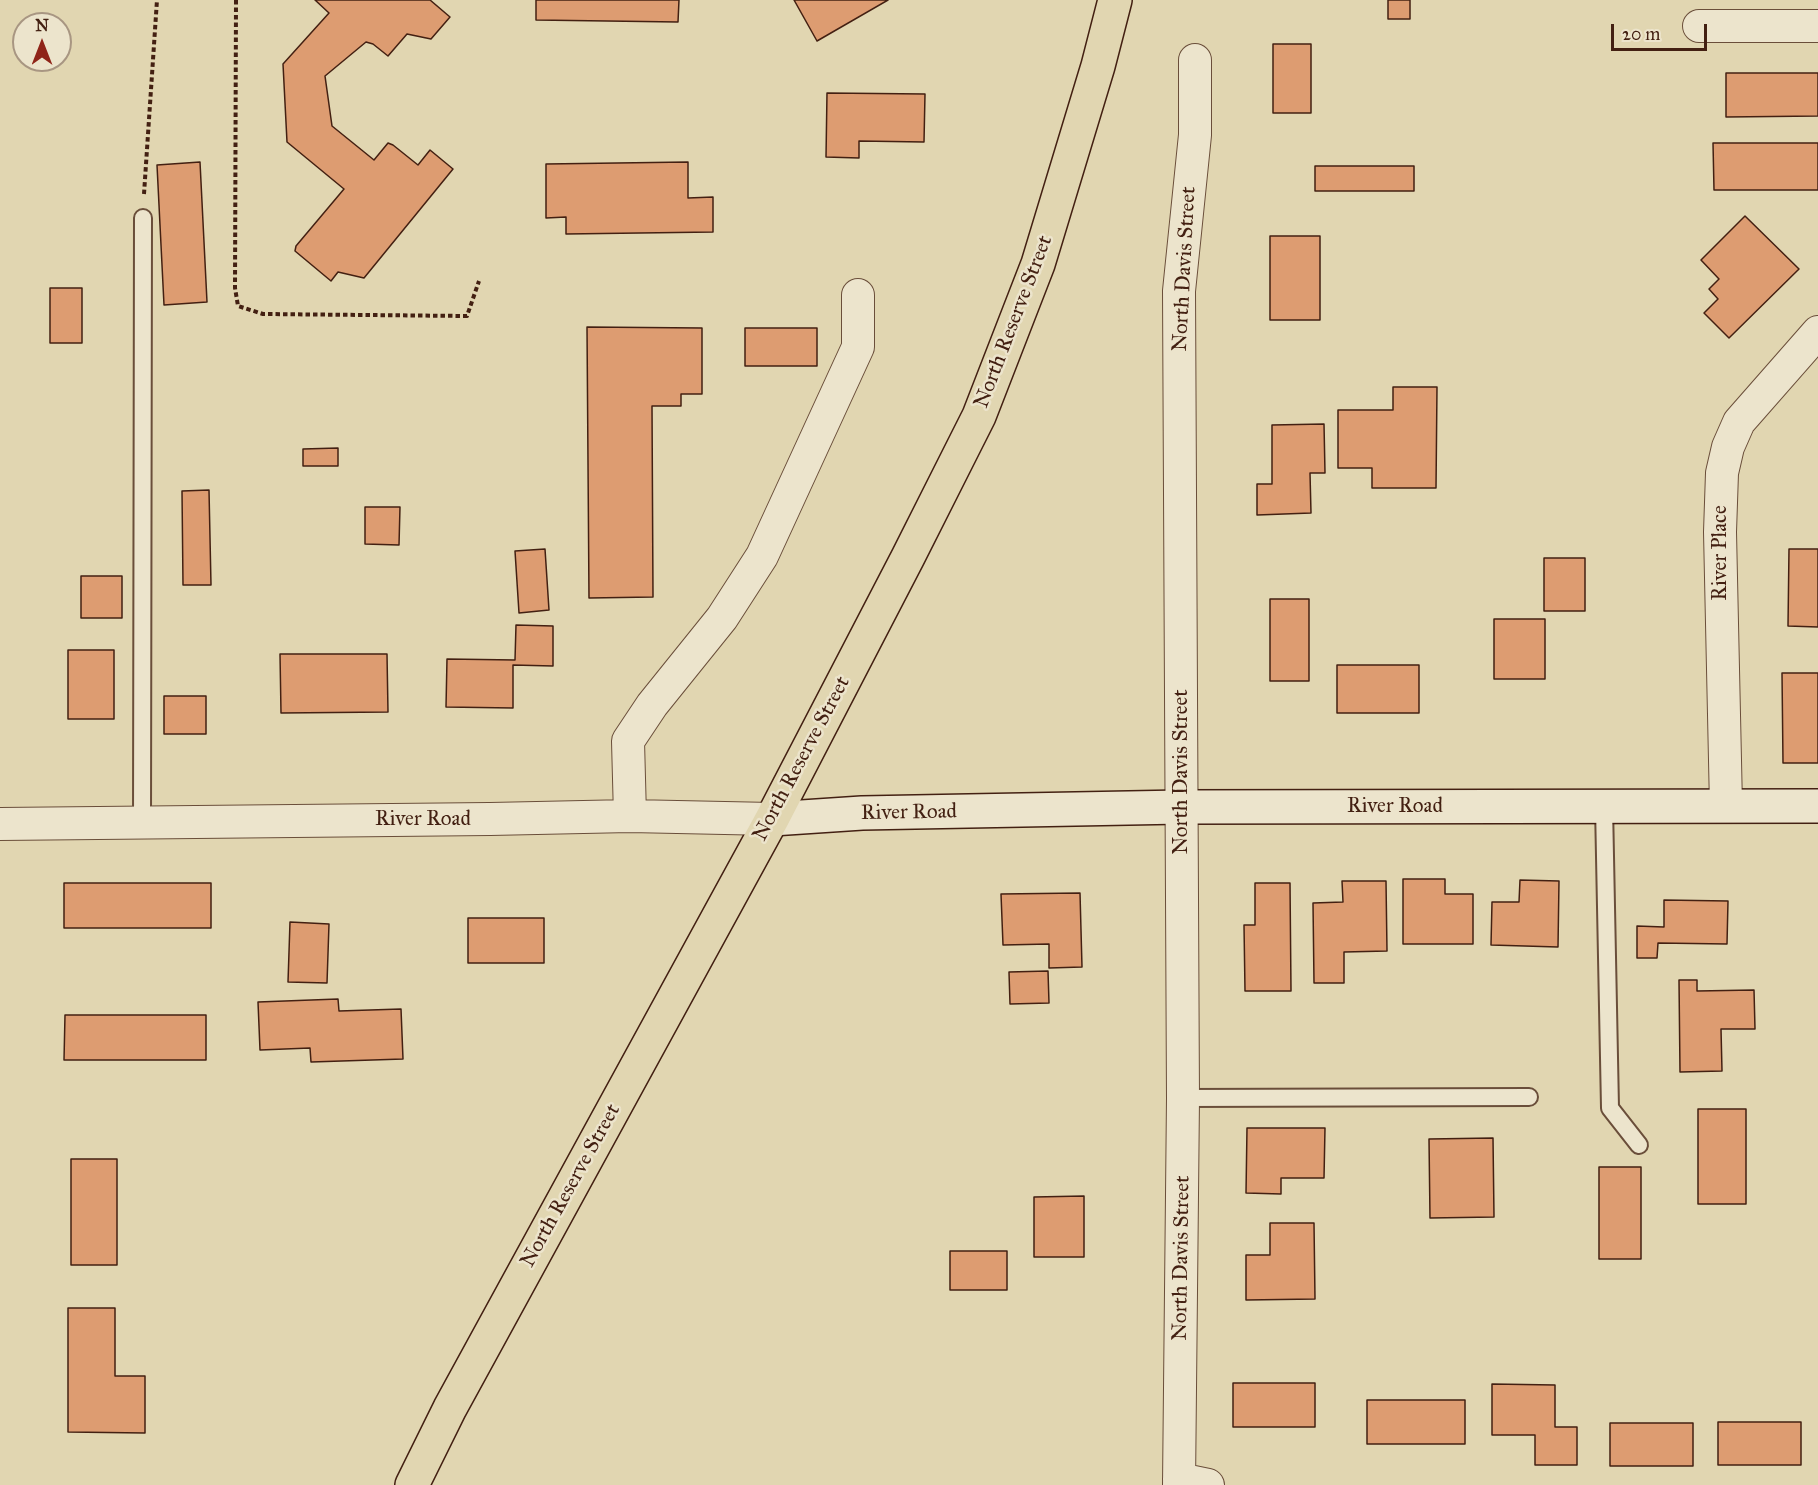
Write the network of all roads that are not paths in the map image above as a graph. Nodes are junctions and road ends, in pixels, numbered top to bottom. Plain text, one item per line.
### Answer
1 (1115, 0) edge
2 (1699, 26) dead end
3 (1818, 26) edge
4 (1195, 60) dead end
5 (143, 218) road end
6 (858, 295) dead end
7 (1818, 332) edge
8 (1605, 806) junction
9 (1726, 806) junction
10 (1818, 806) edge
11 (1182, 807) junction
12 (630, 816) junction
13 (772, 819) junction
14 (142, 822) junction
15 (0, 824) edge
16 (1529, 1097) dead end
17 (1183, 1098) junction
18 (1639, 1144) dead end
19 (1189, 1483) edge
20 (412, 1485) edge

1 - 13 highway, North Reserve Street
2 - 3 street
4 - 11 street, North Davis Street
5 - 14 lane
6 - 12 street
7 - 9 street, River Place
8 - 9 street, River Road
8 - 11 street, River Road
8 - 18 lane
9 - 10 street, River Road
11 - 13 street, River Road
11 - 17 street, North Davis Street
12 - 13 street, River Road
12 - 14 street, River Road
13 - 20 highway, North Reserve Street
14 - 15 street, River Road
16 - 17 lane
17 - 19 street, North Davis Street

